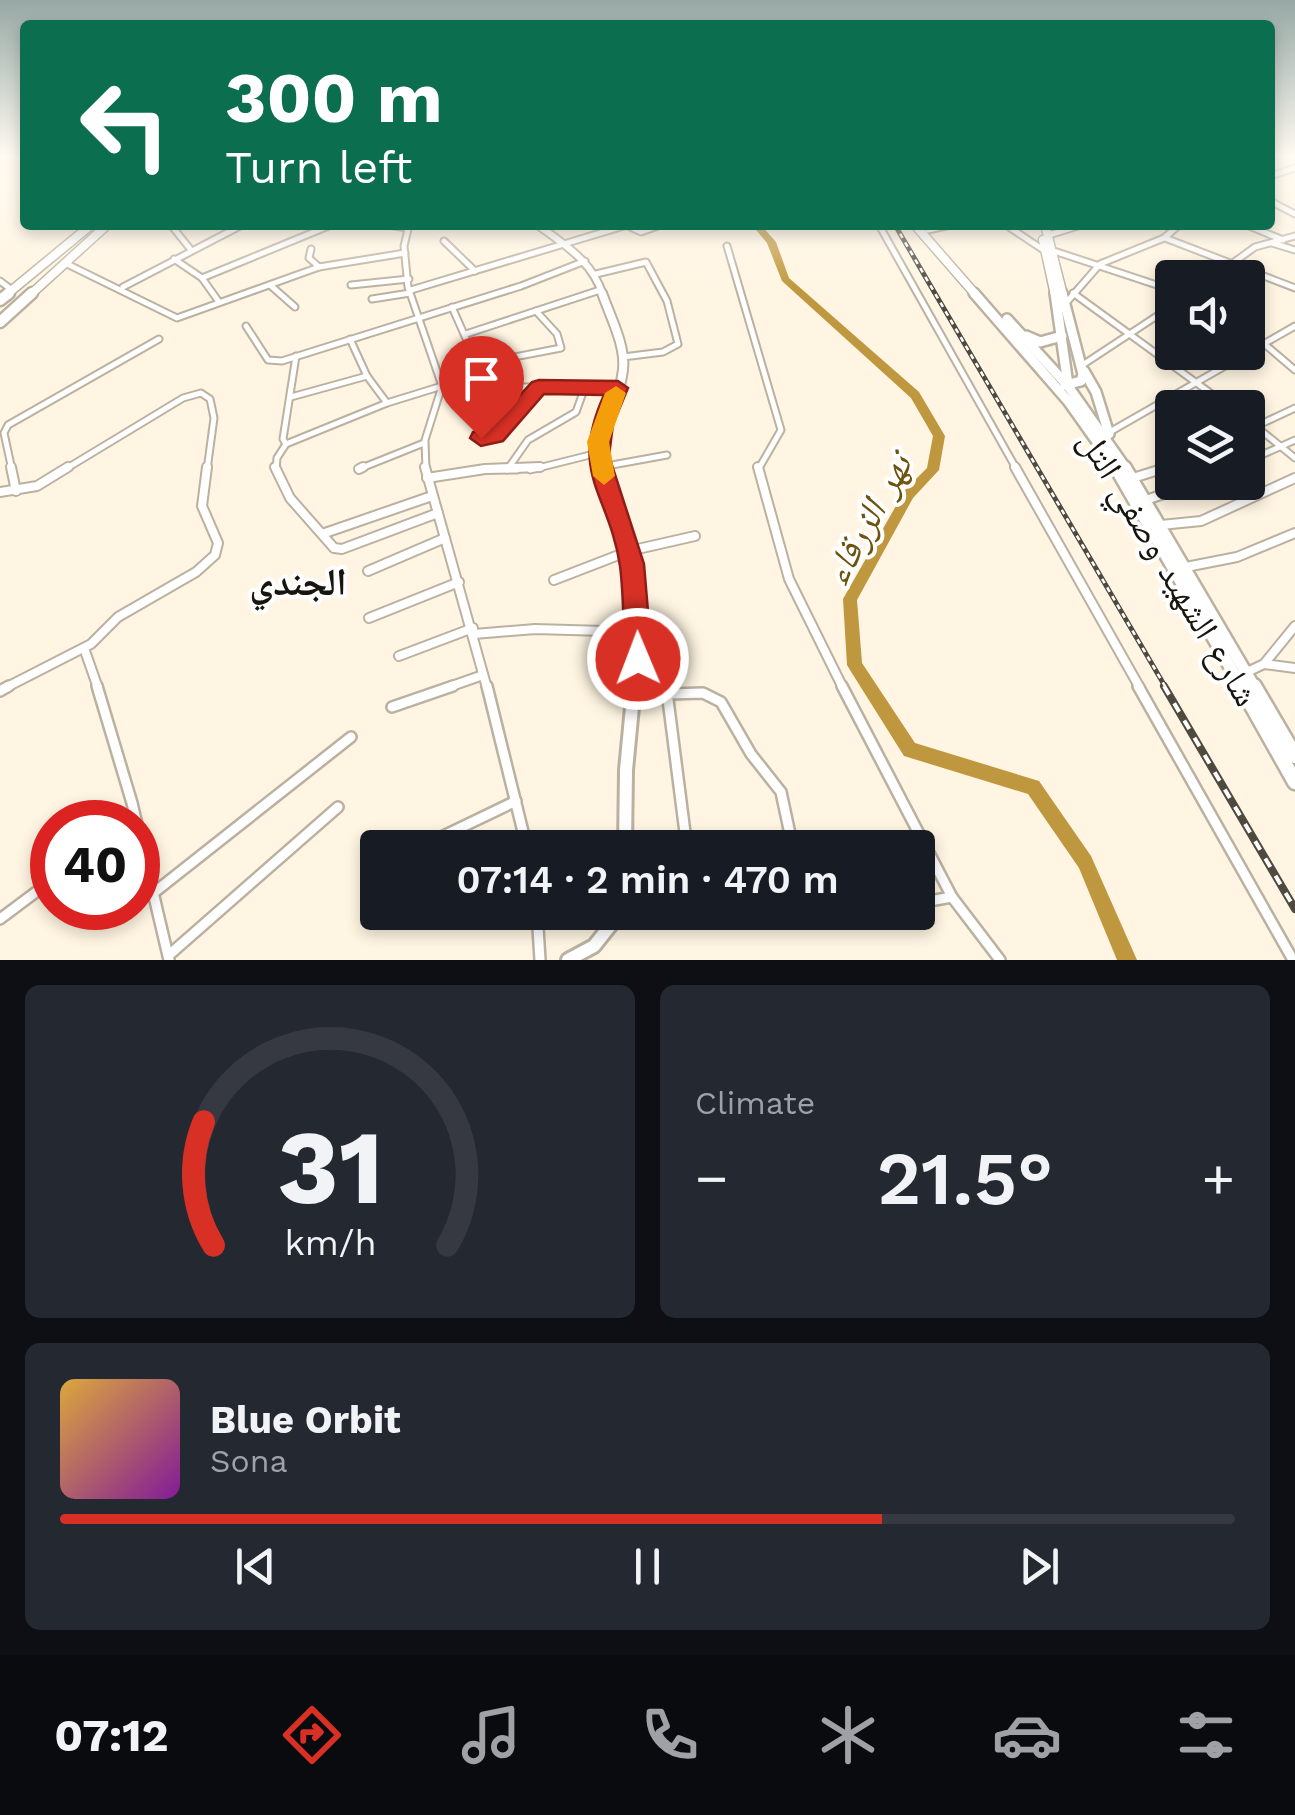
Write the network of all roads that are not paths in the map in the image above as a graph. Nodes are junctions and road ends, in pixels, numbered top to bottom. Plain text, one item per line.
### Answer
1 (78, 230) edge
2 (90, 230) edge
3 (92, 230) edge
4 (175, 230) edge
5 (232, 230) edge
6 (319, 230) edge
7 (408, 230) edge
8 (545, 230) edge
9 (610, 230) edge
10 (881, 230) edge
11 (919, 230) edge
12 (928, 230) edge
13 (1014, 230) edge
14 (1045, 230) edge
15 (1173, 230) edge
16 (1259, 230) edge
17 (1295, 236) edge
18 (1164, 238) junction
19 (1284, 240) junction
20 (444, 241) dead end
21 (1272, 243) junction
22 (65, 244) junction
23 (566, 244) junction
24 (727, 246) dead end
25 (310, 248) dead end
26 (191, 250) junction
27 (1295, 250) edge
28 (1050, 251) junction
29 (405, 252) junction
30 (174, 259) junction
31 (1221, 260) edge
32 (1237, 260) edge
33 (586, 261) junction
34 (64, 262) junction
35 (1100, 264) junction
36 (318, 267) junction
37 (475, 271) junction
38 (596, 274) junction
39 (1265, 277) edge
40 (202, 278) junction
41 (409, 278) junction
42 (0, 281) edge
43 (270, 284) junction
44 (1155, 284) edge
45 (351, 285) dead end
46 (122, 288) junction
47 (1295, 288) edge
48 (12, 290) junction
49 (600, 290) junction
50 (410, 292) junction
51 (1073, 293) junction
52 (372, 299) dead end
53 (0, 300) edge
54 (220, 303) junction
55 (1066, 303) junction
56 (295, 307) dead end
57 (452, 307) junction
58 (536, 311) junction
59 (1155, 317) edge
60 (415, 319) junction
61 (0, 322) edge
62 (246, 326) dead end
63 (1295, 326) edge
64 (1018, 331) junction
65 (466, 334) junction
66 (1130, 334) junction
67 (1062, 336) junction
68 (350, 338) junction
69 (159, 339) dead end
70 (1265, 344) joint
71 (1079, 353) junction
72 (1295, 354) edge
73 (1102, 355) junction
74 (296, 356) junction
75 (623, 356) junction
76 (1283, 360) junction
77 (478, 364) junction
78 (1082, 367) junction
79 (1219, 370) edge
80 (1295, 370) edge
81 (368, 376) junction
82 (1050, 380) junction
83 (1198, 382) junction
84 (442, 386) junction
85 (486, 386) junction
86 (1068, 386) junction
87 (539, 387) junction
88 (585, 388) junction
89 (618, 388) junction
90 (1208, 390) edge
91 (290, 397) junction
92 (1068, 401) junction
93 (387, 403) junction
94 (1295, 408) edge
95 (1265, 422) edge
96 (1265, 437) edge
97 (481, 438) dead end
98 (1110, 439) junction
99 (1295, 440) edge
100 (424, 443) junction
101 (286, 444) junction
102 (1280, 446) junction
103 (598, 452) junction
104 (1265, 453) edge
105 (667, 455) dead end
106 (1295, 458) edge
107 (601, 468) junction
108 (359, 469) dead end
109 (507, 470) junction
110 (1155, 471) edge
111 (427, 478) junction
112 (1133, 478) junction
113 (1293, 482) edge
114 (16, 491) junction
115 (0, 492) edge
116 (432, 496) junction
117 (1155, 497) edge
118 (1146, 500) junction
119 (438, 513) junction
120 (1160, 525) junction
121 (1295, 532) edge
122 (322, 534) junction
123 (695, 536) dead end
124 (446, 538) junction
125 (629, 551) junction
126 (1184, 567) junction
127 (368, 571) dead end
128 (554, 580) dead end
129 (459, 582) junction
130 (368, 618) dead end
131 (1295, 626) edge
132 (474, 631) junction
133 (639, 632) junction
134 (84, 648) junction
135 (399, 656) dead end
136 (1264, 664) junction
137 (1295, 668) edge
138 (1246, 672) junction
139 (483, 675) junction
140 (0, 691) edge
141 (667, 692) junction
142 (635, 695) junction
143 (392, 707) dead end
144 (351, 737) dead end
145 (1295, 756) edge
146 (1295, 782) edge
147 (130, 800) edge
148 (516, 800) junction
149 (338, 807) dead end
150 (455, 830) edge
151 (523, 830) edge
152 (626, 830) edge
153 (685, 830) edge
154 (789, 830) edge
155 (160, 888) edge
156 (30, 896) edge
157 (952, 898) junction
158 (935, 900) edge
159 (160, 912) edge
160 (0, 919) edge
161 (538, 930) edge
162 (607, 930) edge
163 (169, 958) edge
164 (540, 960) edge
165 (568, 960) edge
166 (1000, 960) edge
167 (1293, 960) edge

1 - 22 highway
2 - 22 highway
3 - 34 highway
4 - 26 street
5 - 26 street
6 - 40 street
7 - 29 street
8 - 23 street
9 - 23 street
10 - 167 street
11 - 82 main road, شارع الشهيد وصفي التل
12 - 64 main road, شارع الشهيد وصفي التل
13 - 28 street
14 - 28 main road
15 - 18 street
16 - 19 street
17 - 19 street
18 - 31 street
18 - 35 street
19 - 21 street
20 - 37 street
21 - 27 street
21 - 32 street
22 - 48 highway
23 - 33 street
23 - 37 street
24 - 157 street
25 - 36 street
26 - 30 street
28 - 35 street
28 - 55 main road
28 - 67 main road
29 - 36 street
29 - 41 street
30 - 40 street
30 - 46 street
33 - 38 street
33 - 57 street
34 - 46 street
34 - 61 highway
35 - 44 street
35 - 51 street
36 - 43 street
37 - 50 street
38 - 49 street
38 - 75 street
39 - 47 street
40 - 54 street
41 - 45 street
41 - 50 street
42 - 48 street
43 - 54 street
43 - 56 street
46 - 54 street
48 - 53 highway
49 - 58 street
49 - 75 street
50 - 52 street
50 - 60 street
51 - 55 street
51 - 66 street
55 - 71 main road
57 - 60 street
57 - 65 street
58 - 65 street
58 - 77 street
59 - 66 street
60 - 68 street
60 - 84 street
62 - 74 street
63 - 70 street
64 - 67 main road
64 - 86 main road, شارع الشهيد وصفي التل
65 - 77 street
66 - 73 street
66 - 83 street
67 - 86 main road
68 - 74 street
68 - 81 street
69 - 114 street
70 - 76 street
71 - 73 street
71 - 78 main road
72 - 76 street
73 - 78 street
74 - 91 street
75 - 89 street
76 - 80 street
77 - 85 street
78 - 86 main road
78 - 98 main road
79 - 83 street
81 - 91 street
81 - 93 street
82 - 86 main road
82 - 92 main road, شارع الشهيد وصفي التل
83 - 90 street
83 - 98 street
84 - 85 street
84 - 93 street
84 - 100 street
85 - 87 street
86 - 92 main road
86 - 98 main road, شارع الشهيد وصفي التل
87 - 88 street
87 - 97 street
88 - 89 street
88 - 109 street
89 - 103 street
91 - 101 street
92 - 146 main road, شارع الشهيد وصفي التل
93 - 101 street
94 - 95 street
96 - 102 street
98 - 112 main road, شارع الشهيد وصفي التل
99 - 102 street
100 - 108 street
100 - 111 street
101 - 122 street
102 - 104 street
102 - 106 street
103 - 107 street
103 - 109 street
105 - 107 street
107 - 125 street
109 - 111 street
110 - 112 street
111 - 116 street
112 - 118 main road, شارع الشهيد وصفي التل
113 - 120 street
114 - 115 street
114 - 134 street
116 - 119 street
116 - 122 street
117 - 118 street
118 - 120 main road, شارع الشهيد وصفي التل
119 - 122 street
119 - 124 street
120 - 126 main road, شارع الشهيد وصفي التل
121 - 126 street
123 - 125 street
124 - 127 street
124 - 129 street
125 - 128 street
125 - 133 street
126 - 138 main road, شارع الشهيد وصفي التل
129 - 130 street
129 - 132 street
131 - 136 street
132 - 133 street
132 - 135 street
132 - 139 street
133 - 142 street
134 - 140 street
134 - 147 street
136 - 137 street
136 - 138 street
138 - 145 main road, شارع الشهيد وصفي التل
139 - 143 street
139 - 148 street
141 - 142 street
141 - 153 street
141 - 154 street
142 - 152 street
144 - 155 street
148 - 150 street
148 - 151 street
149 - 163 street
156 - 160 street
157 - 158 street
157 - 166 street
159 - 163 street
161 - 164 street
162 - 165 street

